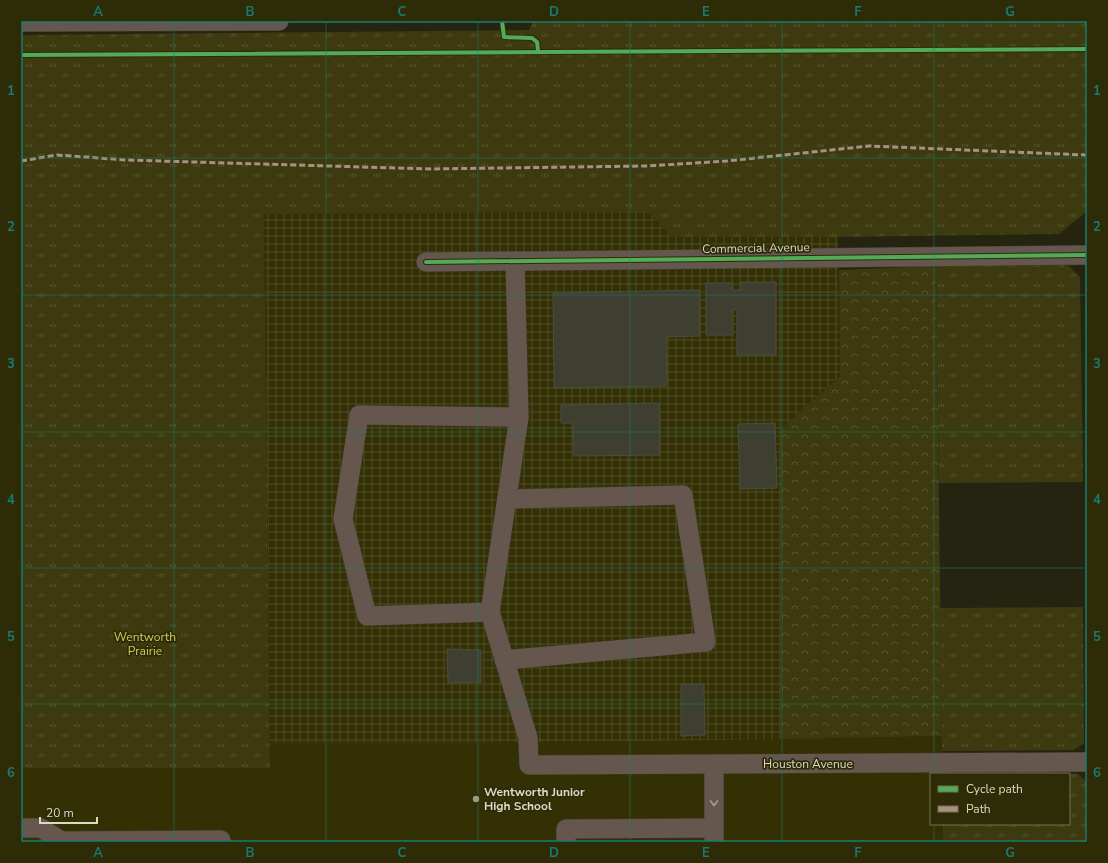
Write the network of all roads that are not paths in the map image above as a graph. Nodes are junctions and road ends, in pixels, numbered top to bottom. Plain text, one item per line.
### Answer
1 (279, 21) edge
2 (21, 22) edge
3 (1087, 255) edge
4 (515, 261) junction
5 (426, 262) dead end
6 (520, 417) junction
7 (507, 499) junction
8 (490, 612) junction
9 (504, 660) junction
10 (1087, 762) edge
11 (714, 764) junction
12 (21, 828) edge
13 (714, 835) edge
14 (221, 840) dead end
15 (61, 842) edge
16 (566, 842) edge

1 - 2 street
3 - 4 street, Commercial Avenue
4 - 5 street, Commercial Avenue
4 - 6 street
6 - 7 street
6 - 8 street
7 - 8 street
7 - 9 street
8 - 9 street
9 - 11 street, Houston Avenue
10 - 11 street, Houston Avenue
11 -> 13 street
12 - 15 street
13 - 16 street
14 - 15 street

